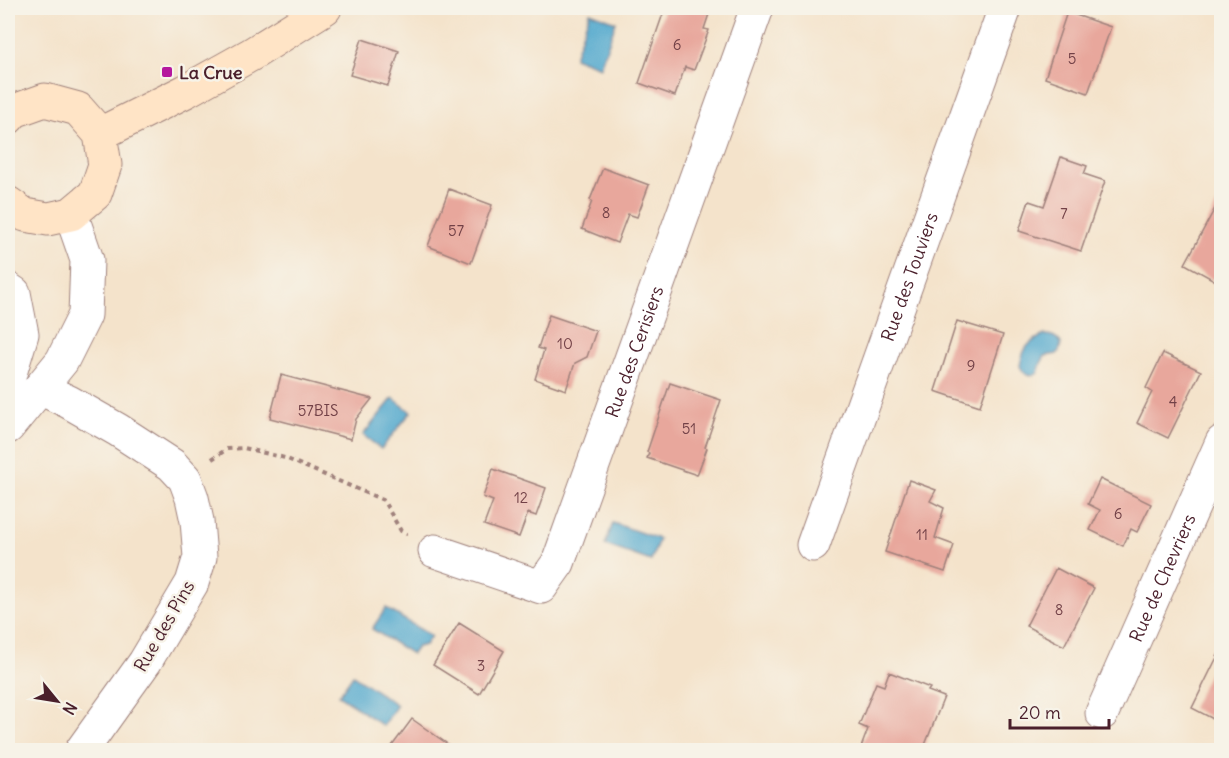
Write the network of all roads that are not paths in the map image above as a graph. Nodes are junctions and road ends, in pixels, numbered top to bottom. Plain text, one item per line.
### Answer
1 (325, 8) edge
2 (757, 8) edge
3 (1005, 8) edge
4 (8, 118) edge
5 (100, 134) junction
6 (8, 203) edge
7 (70, 214) junction
8 (8, 289) edge
9 (8, 380) edge
10 (40, 388) junction
11 (8, 427) edge
12 (1221, 442) edge
13 (813, 544) dead end
14 (435, 551) road end
15 (1102, 713) dead end
16 (82, 750) edge

1 - 5 main road
2 - 14 street, Rue des Cerisiers
3 - 13 street, Rue des Touviers
4 - 5 main road
5 - 7 main road
6 - 7 main road
7 - 10 street
8 - 9 street
10 - 11 street
10 - 16 street, Rue des Pins
12 - 15 street, Rue de Chevriers

